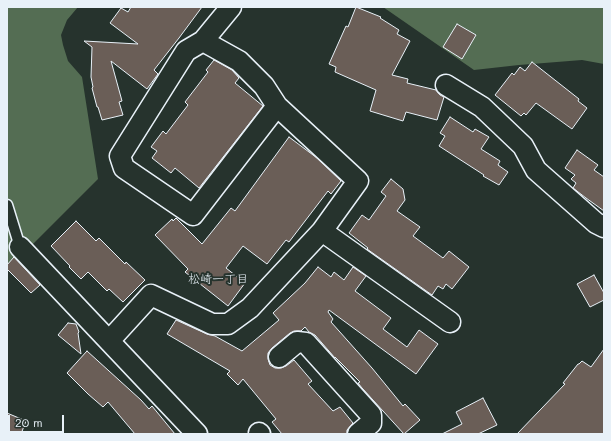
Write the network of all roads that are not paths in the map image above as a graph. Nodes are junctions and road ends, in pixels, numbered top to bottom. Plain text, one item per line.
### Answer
1 (231, 7) edge
2 (203, 41) junction
3 (446, 85) dead end
4 (277, 106) junction
5 (7, 205) edge
6 (604, 227) edge
7 (322, 231) junction
8 (20, 247) joint
9 (450, 322) dead end
10 (109, 341) junction
11 (279, 357) dead end
12 (197, 434) edge
13 (358, 434) edge

1 - 2 street
2 - 4 street
2 - 4 street
3 - 6 street
4 - 7 street
5 - 8 lane
7 - 9 street
7 - 10 street
8 - 10 street
10 - 12 street
11 - 13 street

